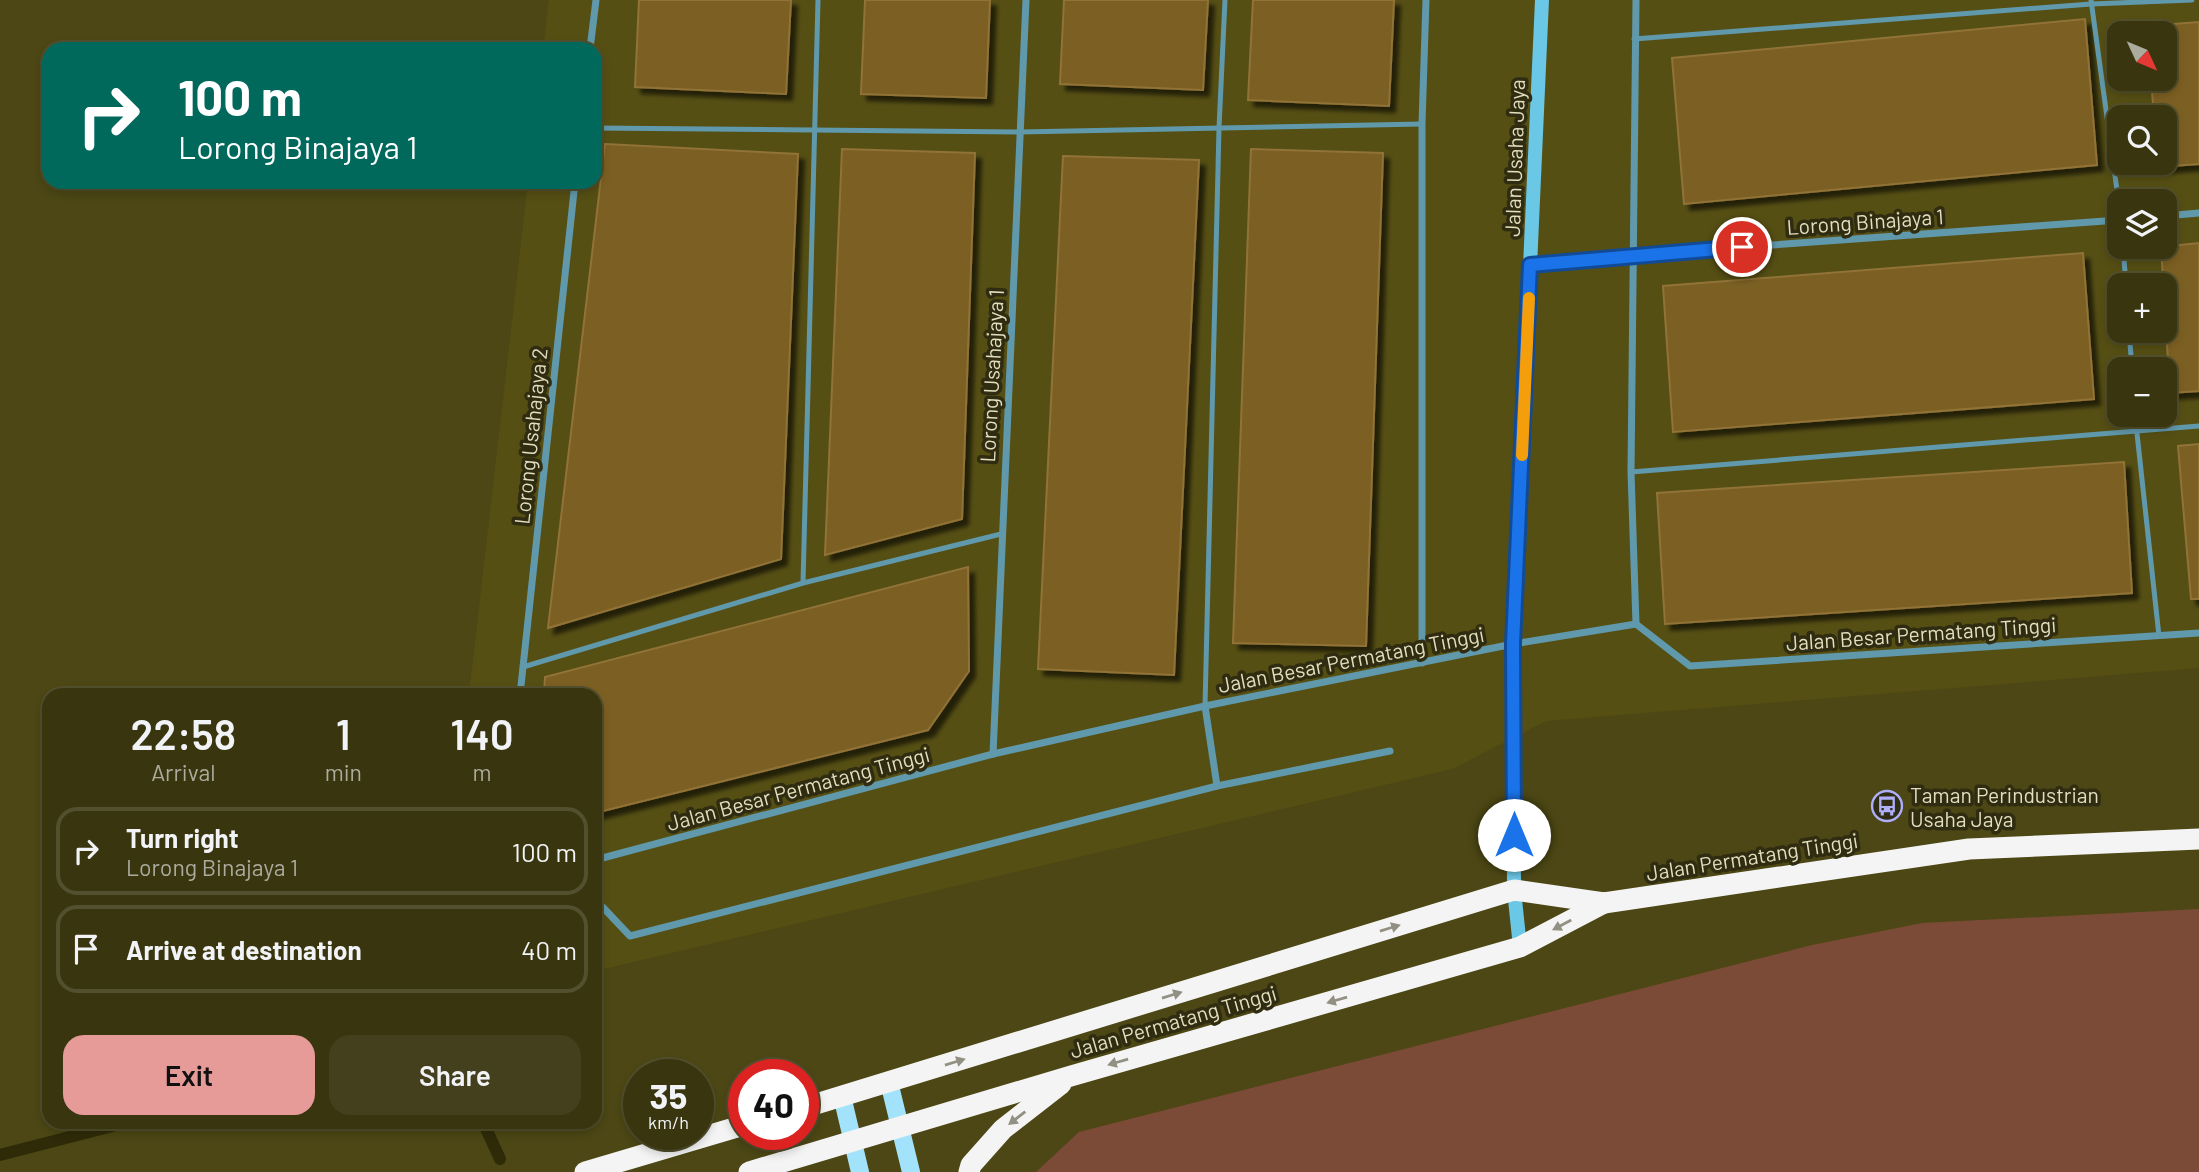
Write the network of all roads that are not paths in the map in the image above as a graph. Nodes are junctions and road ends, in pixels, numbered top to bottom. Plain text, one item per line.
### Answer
1 (596, 0) edge
2 (818, 0) edge
3 (1026, 0) edge
4 (1225, 0) edge
5 (1426, 0) edge
6 (1542, 0) edge
7 (1636, 0) edge
8 (2192, 0) edge
9 (2091, 2) edge
10 (1634, 39) junction
11 (591, 42) edge
12 (1422, 124) junction
13 (602, 128) edge
14 (1219, 128) junction
15 (814, 130) junction
16 (1020, 132) junction
17 (574, 189) edge
18 (2117, 189) edge
19 (2199, 213) edge
20 (2177, 215) edge
21 (2107, 221) edge
22 (1634, 255) junction
23 (1530, 265) junction
24 (2199, 426) edge
25 (2137, 427) edge
26 (2137, 430) junction
27 (1631, 471) junction
28 (1001, 534) junction
29 (803, 583) junction
30 (1636, 624) junction
31 (2199, 633) edge
32 (2159, 636) junction
33 (1513, 644) junction
34 (1422, 663) junction
35 (523, 667) junction
36 (521, 688) edge
37 (1205, 706) junction
38 (1390, 751) dead end
39 (993, 754) junction
40 (1217, 786) junction
41 (2199, 839) edge
42 (602, 858) edge
43 (1514, 890) junction
44 (1604, 903) junction
45 (602, 906) edge
46 (1520, 947) junction
47 (1071, 1076) junction
48 (889, 1082) junction
49 (842, 1096) junction
50 (819, 1103) edge
51 (899, 1127) junction
52 (728, 1130) edge
53 (852, 1141) junction
54 (585, 1172) edge
55 (749, 1172) edge
56 (860, 1172) edge
57 (911, 1172) edge
58 (969, 1172) edge

1 - 11 street
2 - 15 lane
3 - 16 street, Lorong Usahajaya 1
4 - 14 lane
5 - 12 street
6 - 23 street, Jalan Usaha Jaya
7 - 10 street
8 - 9 lane
9 - 10 lane
9 - 18 lane
10 - 22 street
12 - 14 lane
12 - 34 street
13 - 15 lane
14 - 16 lane
14 - 37 lane
15 - 16 lane
15 - 29 lane
16 - 28 street, Lorong Usahajaya 1
17 - 35 street, Lorong Usahajaya 2
19 - 20 street
21 - 22 street, Lorong Binajaya 1
22 - 23 street, Lorong Binajaya 1
22 - 27 street
23 - 33 street, Jalan Usaha Jaya
24 - 26 lane
25 - 26 lane
26 - 27 lane
26 - 32 lane
27 - 30 street
28 - 29 lane
28 - 39 street, Lorong Usahajaya 1
29 - 35 lane
30 - 32 street, Jalan Besar Permatang Tinggi
30 - 33 street, Jalan Besar Permatang Tinggi
31 - 32 street, Jalan Besar Permatang Tinggi
33 - 34 street, Jalan Besar Permatang Tinggi
33 - 43 street, Jalan Usaha Jaya
34 - 37 street, Jalan Besar Permatang Tinggi
35 - 36 street, Lorong Usahajaya 2
37 - 39 street, Jalan Besar Permatang Tinggi
37 - 40 street
38 - 40 street
39 - 42 street, Jalan Besar Permatang Tinggi
40 - 45 street
41 - 44 highway, Jalan Permatang Tinggi
43 - 44 highway, Jalan Permatang Tinggi
43 - 46 street, Jalan Usaha Jaya
48 -> 43 highway, Jalan Permatang Tinggi
44 -> 46 highway, Jalan Permatang Tinggi
46 -> 47 highway, Jalan Permatang Tinggi
47 - 51 highway, Jalan Permatang Tinggi
47 -> 58 highway
48 - 49 highway, Jalan Permatang Tinggi
48 - 51 main road
49 - 50 highway, Jalan Permatang Tinggi
49 - 53 main road
51 - 53 highway, Jalan Permatang Tinggi
51 - 57 main road
52 - 54 highway
53 - 55 highway, Jalan Permatang Tinggi
53 - 56 main road

